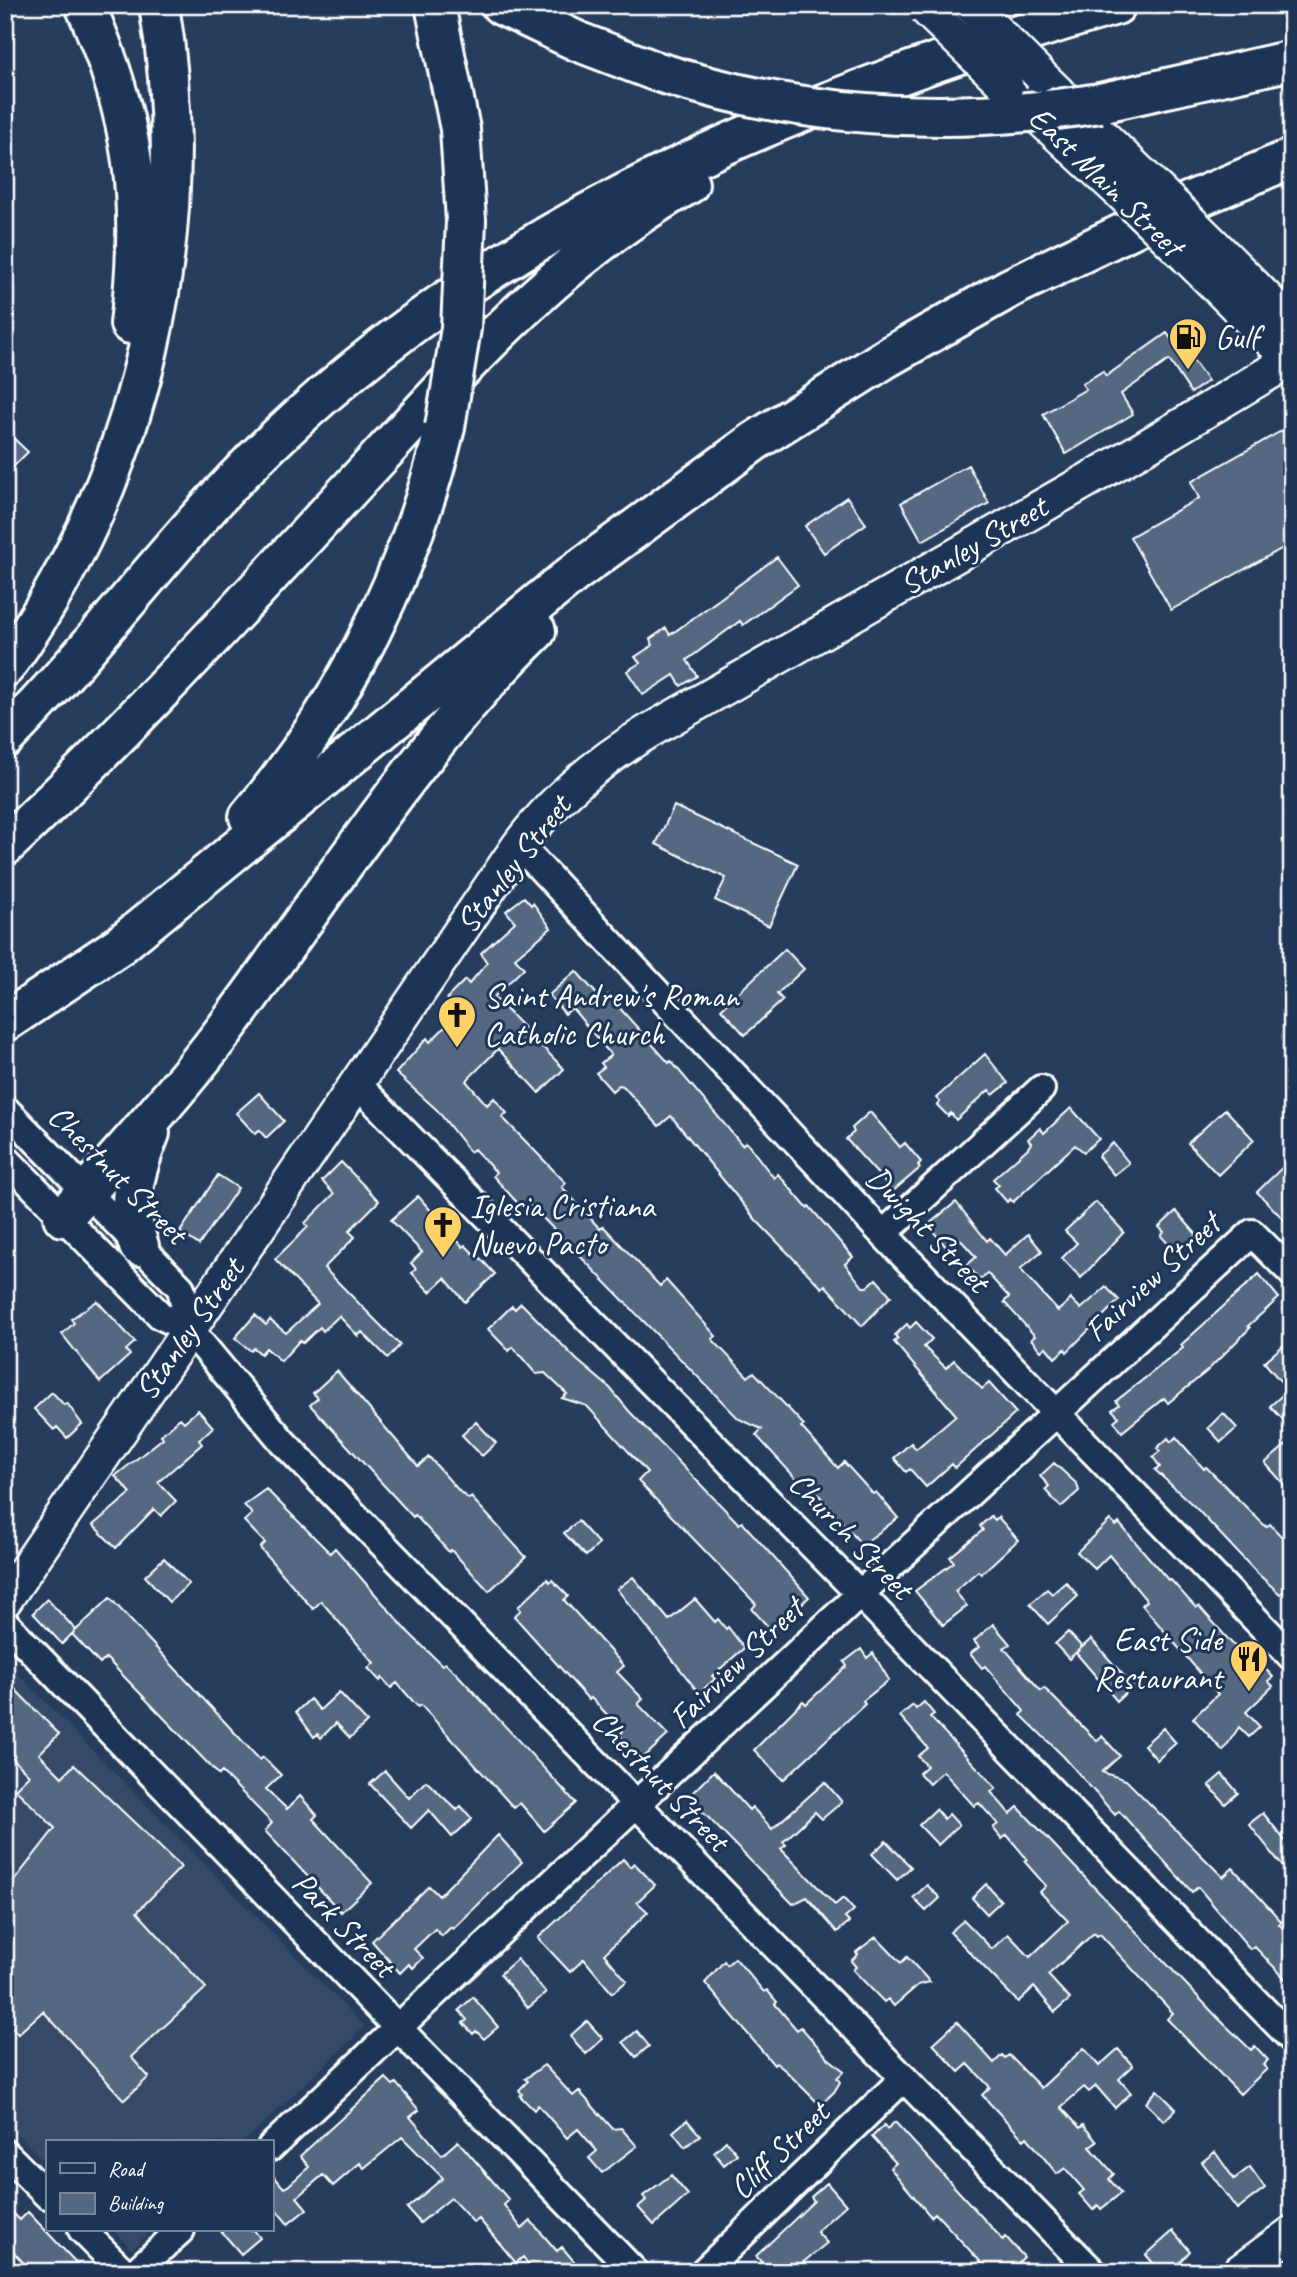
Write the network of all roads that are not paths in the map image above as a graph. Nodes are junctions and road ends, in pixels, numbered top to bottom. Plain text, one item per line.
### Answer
1 (85, 5) edge
2 (159, 5) edge
3 (435, 5) edge
4 (500, 5) edge
5 (970, 5) edge
6 (1116, 5) edge
7 (923, 7) edge
8 (1292, 60) edge
9 (836, 99) junction
10 (1292, 158) edge
11 (1134, 187) junction
12 (1199, 250) junction
13 (1292, 324) edge
14 (1292, 352) edge
15 (1292, 359) edge
16 (739, 452) junction
17 (36, 620) junction
18 (5, 667) edge
19 (5, 737) edge
20 (519, 845) junction
21 (5, 846) edge
22 (178, 897) junction
23 (5, 1022) edge
24 (357, 1084) junction
25 (1041, 1089) dead end
26 (5, 1109) edge
27 (158, 1114) junction
28 (5, 1158) edge
29 (75, 1204) junction
30 (883, 1234) junction
31 (139, 1245) junction
32 (1292, 1273) edge
33 (189, 1329) junction
34 (1057, 1414) junction
35 (860, 1594) junction
36 (5, 1600) edge
37 (5, 1623) edge
38 (1292, 1657) edge
39 (636, 1806) junction
40 (399, 2030) junction
41 (1292, 2039) edge
42 (904, 2078) junction
43 (273, 2145) edge
44 (5, 2154) edge
45 (46, 2194) edge
46 (84, 2232) edge
47 (179, 2232) edge
48 (1292, 2233) edge
49 (1242, 2271) edge
50 (124, 2272) edge
51 (135, 2272) edge
52 (635, 2272) edge
53 (703, 2272) edge
54 (1093, 2272) edge

1 - 17 highway
2 - 17 highway
3 - 22 highway, bridge
4 - 8 highway, bridge
5 - 11 main road, East Main Street, bridge
6 - 9 highway
7 - 11 main road, East Main Street, bridge
9 - 19 highway
9 - 21 highway
10 - 16 highway
11 - 12 main road, East Main Street, bridge
12 - 13 main road, East Main Street
12 - 14 main road, East Main Street
15 - 20 main road, Stanley Street
16 - 22 highway
16 - 27 highway
17 - 18 highway
20 - 24 main road, Stanley Street
20 - 30 street, Dwight Street
22 - 23 highway
24 - 33 main road, Stanley Street
24 - 35 street, Church Street
25 - 30 street
26 - 29 street, Chestnut Street
27 - 29 highway
27 - 31 highway
28 - 29 street, Chestnut Street
29 - 31 street, Chestnut Street
29 - 33 street, Chestnut Street
30 - 34 street, Dwight Street
31 - 33 street, Chestnut Street
32 - 34 street, Fairview Street
33 - 36 main road, Stanley Street
33 - 39 street, Chestnut Street
34 - 35 street, Fairview Street
34 - 38 street, Dwight Street
35 - 39 street, Fairview Street
35 - 41 street, Church Street
37 - 40 street, Park Street
39 - 40 street, Fairview Street
39 - 42 street, Chestnut Street
40 - 43 street, Fairview Street
40 - 52 street, Park Street
42 - 53 street, Cliff Street
42 - 54 street, Chestnut Street
44 - 45 street
46 - 50 street
47 - 51 street
48 - 49 main road

